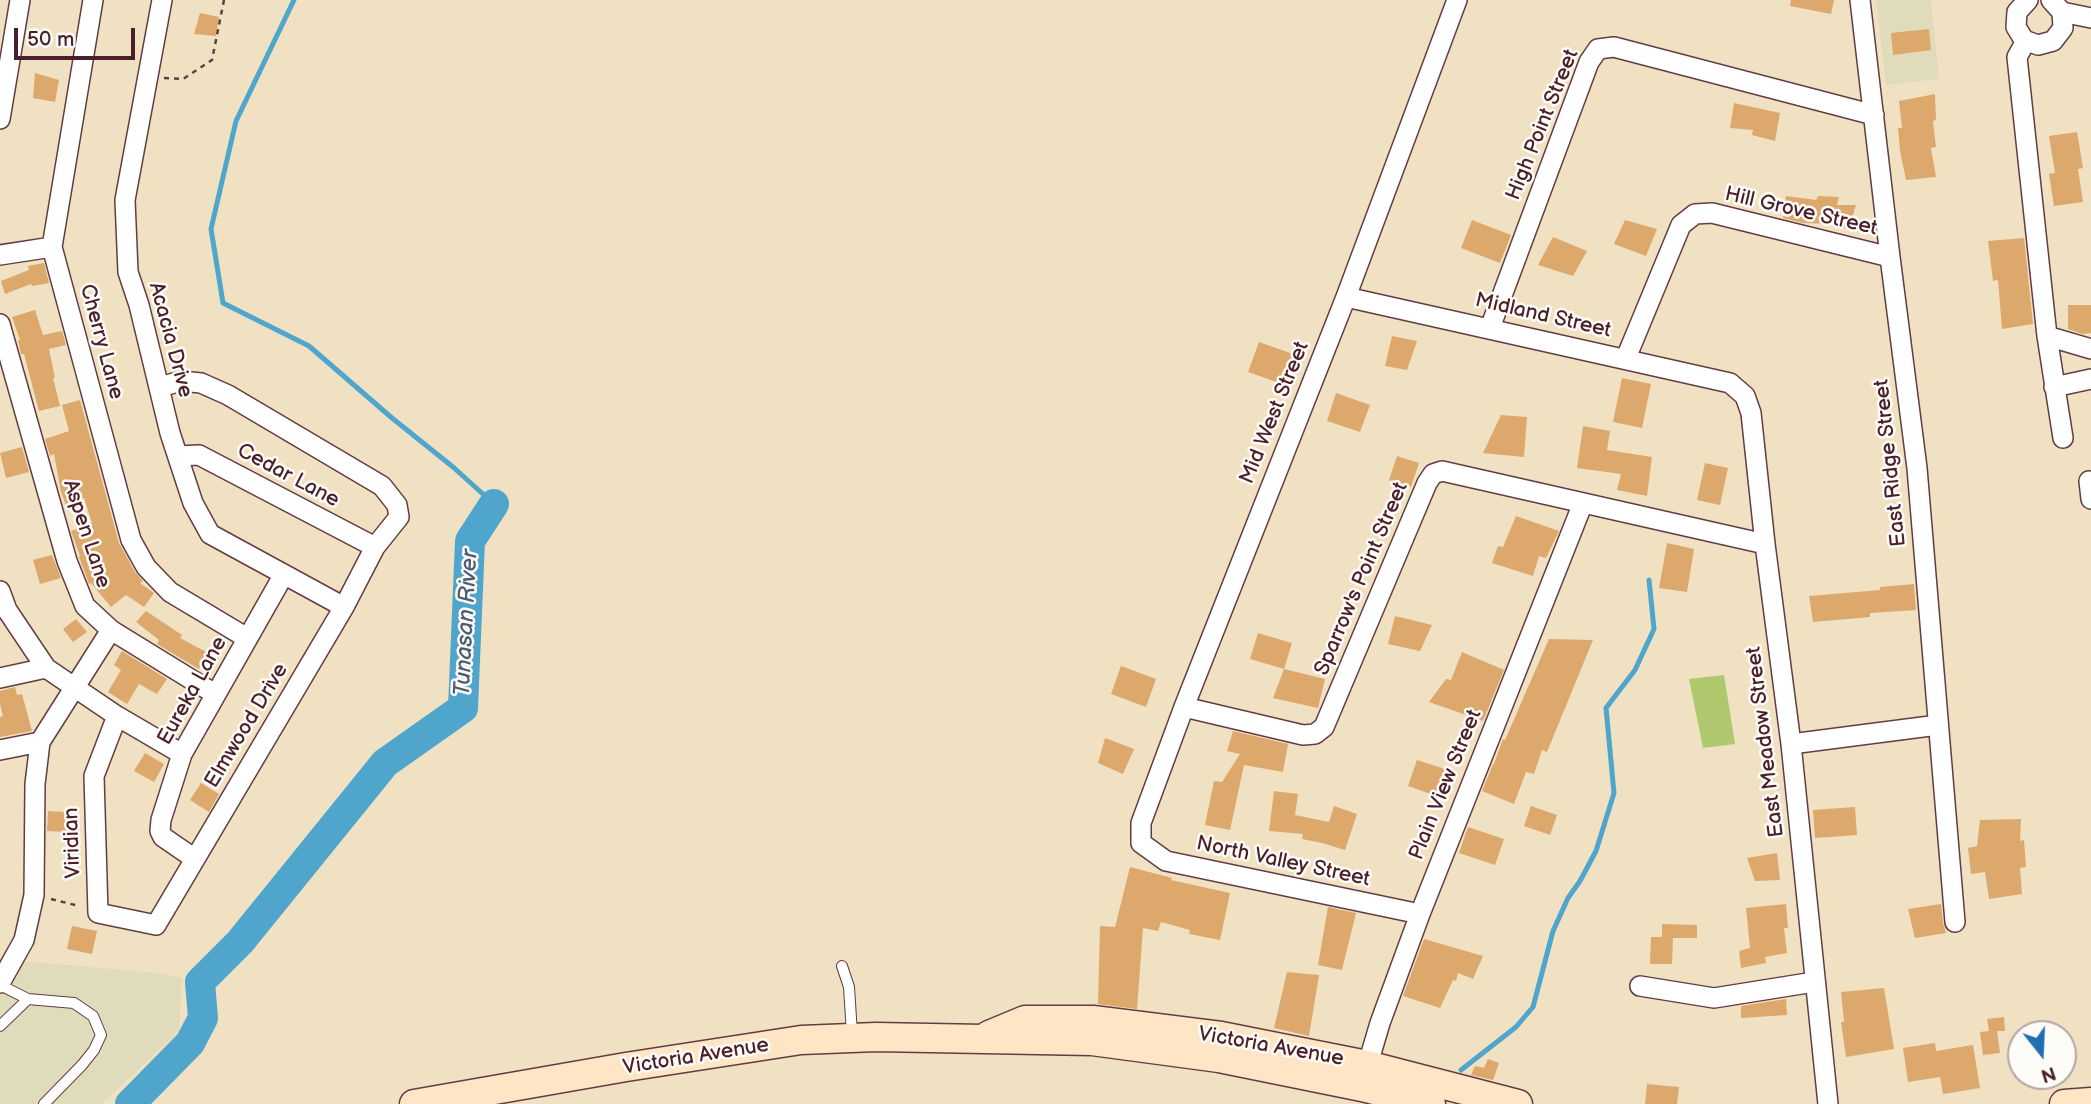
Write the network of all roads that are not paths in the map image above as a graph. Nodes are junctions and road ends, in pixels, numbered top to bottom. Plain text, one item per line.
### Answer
1 (20, 0) edge
2 (93, 0) edge
3 (162, 0) edge
4 (1457, 0) edge
5 (1860, 0) edge
6 (2027, 0) edge
7 (2056, 6) edge
8 (2091, 18) edge
9 (2026, 41) junction
10 (1874, 115) junction
11 (0, 119) edge
12 (52, 247) junction
13 (0, 255) edge
14 (1889, 257) junction
15 (1346, 297) junction
16 (0, 324) edge
17 (1490, 328) junction
18 (2048, 336) junction
19 (2091, 349) edge
20 (1626, 358) junction
21 (2091, 379) edge
22 (1730, 383) joint
23 (160, 387) junction
24 (2054, 387) junction
25 (2063, 438) dead end
26 (178, 456) junction
27 (1583, 503) junction
28 (1765, 544) junction
29 (375, 547) junction
30 (283, 576) junction
31 (2, 604) edge
32 (344, 607) junction
33 (111, 630) junction
34 (247, 638) junction
35 (46, 668) junction
36 (0, 678) edge
37 (75, 689) junction
38 (215, 694) junction
39 (1184, 707) junction
40 (117, 716) junction
41 (1938, 725) junction
42 (40, 742) junction
43 (1791, 744) junction
44 (0, 750) edge
45 (182, 754) junction
46 (1141, 844) joint
47 (195, 859) junction
48 (1420, 914) junction
49 (1955, 922) dead end
50 (156, 925) joint
51 (842, 966) dead end
52 (1815, 982) junction
53 (0, 984) edge
54 (1640, 986) dead end
55 (28, 999) junction
56 (0, 1026) edge
57 (852, 1038) junction
58 (1365, 1076) junction
59 (2091, 1102) edge
60 (44, 1104) edge
61 (414, 1104) edge
62 (1431, 1104) edge
63 (1518, 1104) edge
64 (1828, 1104) edge
65 (2064, 1104) edge

1 - 11 street
2 - 12 street, Cherry Lane
3 - 23 street, Acacia Drive
4 - 15 street, Mid West Street
5 - 10 street, East Ridge Street
6 - 9 street
7 - 8 street
7 - 9 street
9 - 18 street
10 - 14 street, East Ridge Street
10 - 17 street, High Point Street
12 - 13 street
12 - 34 street, Cherry Lane
14 - 20 street, Hill Grove Street
14 - 41 street, East Ridge Street
15 - 17 street, Midland Street
15 - 39 street, Mid West Street
16 - 33 street, Aspen Lane
17 - 20 street, Midland Street
18 - 19 street
18 - 24 street
20 - 22 street, Midland Street
21 - 24 street
22 - 28 street, East Meadow Street
23 - 26 street, Acacia Drive
23 - 29 street, Elmwood Drive
24 - 25 street
26 - 29 street, Cedar Lane
26 - 30 street, Acacia Drive
27 - 28 street, Sparrow's Point Street
27 - 39 street, Sparrow's Point Street
27 - 48 street, Plain View Street
28 - 43 street, East Meadow Street
29 - 32 street, Elmwood Drive
30 - 32 street, Acacia Drive
30 - 34 street, Eureka Lane
31 - 35 street
32 - 47 street, Elmwood Drive
33 - 37 street
33 - 38 street, Aspen Lane
34 - 38 street, Eureka Lane
35 - 36 street
35 - 37 street
37 - 40 street
37 - 42 street
38 - 45 street, Eureka Lane
39 - 46 street, Mid West Street
40 - 45 street
40 - 50 street, Viridian
41 - 43 street
41 - 49 street, East Ridge Street
42 - 44 street
42 - 53 street
43 - 52 street, East Meadow Street
45 - 47 street, Eureka Lane
46 - 48 street, North Valley Street
47 - 50 street, Elmwood Drive
48 - 58 street, Plain View Street
51 - 57 lane
52 - 54 street
52 - 64 street, East Meadow Street
53 - 55 lane
55 - 56 lane
55 - 60 lane
57 - 58 main road, Victoria Avenue
57 - 61 main road, Victoria Avenue
58 - 62 main road, Victoria Avenue
58 - 63 main road, Victoria Avenue
59 - 65 main road

